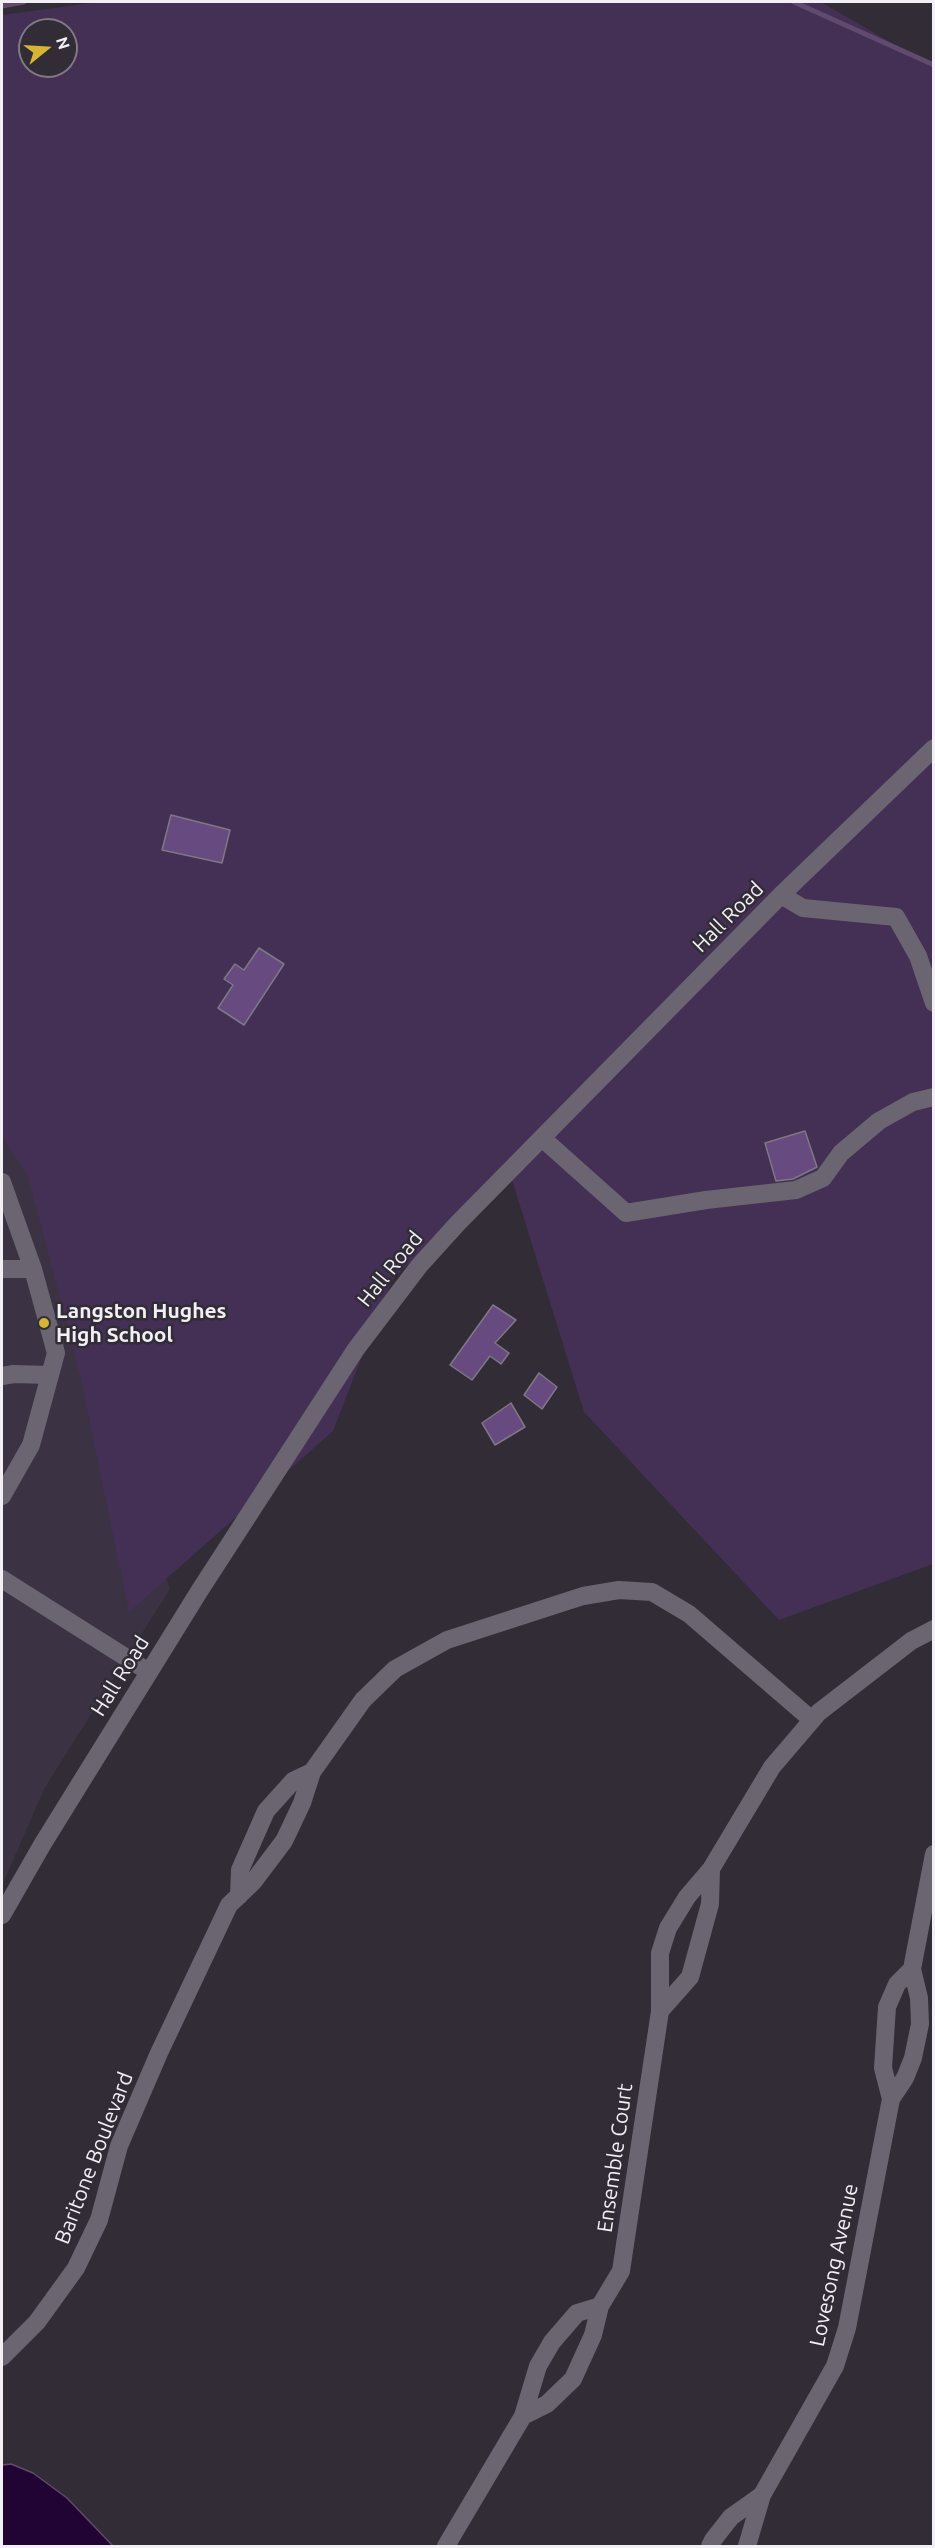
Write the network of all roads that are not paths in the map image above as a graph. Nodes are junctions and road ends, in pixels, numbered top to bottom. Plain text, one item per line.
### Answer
1 (933, 748) edge
2 (781, 895) junction
3 (933, 1003) edge
4 (933, 1097) edge
5 (542, 1138) junction
6 (2, 1182) edge
7 (6, 1202) edge
8 (2, 1269) edge
9 (33, 1269) junction
10 (50, 1375) junction
11 (2, 1376) edge
12 (2, 1496) edge
13 (2, 1579) edge
14 (933, 1629) edge
15 (149, 1672) junction
16 (812, 1720) junction
17 (312, 1772) junction
18 (933, 1854) edge
19 (711, 1869) junction
20 (234, 1900) junction
21 (2, 1915) edge
22 (912, 1969) junction
23 (660, 2011) junction
24 (891, 2098) junction
25 (600, 2306) junction
26 (2, 2357) edge
27 (524, 2416) junction
28 (762, 2495) junction
29 (446, 2547) edge
30 (710, 2547) edge
31 (747, 2547) edge

1 - 2 street, Hall Road
2 - 3 street
2 - 5 street, Hall Road
4 - 5 street
5 - 15 street, Hall Road
6 - 7 street
7 - 9 street
8 - 9 street
9 - 10 street
10 - 11 street
10 - 12 street
13 - 15 street
14 - 16 street, Ensemble Court
15 - 21 street, Hall Road
16 - 17 street, Baritone Boulevard
16 - 19 street, Ensemble Court
17 - 20 street, Baritone Boulevard
17 - 20 street, Baritone Boulevard
18 - 22 street, Lovesong Avenue
19 - 23 street, Ensemble Court
19 - 23 street, Ensemble Court
20 - 26 street, Baritone Boulevard
22 - 24 street, Lovesong Avenue
22 - 24 street, Lovesong Avenue
23 - 25 street, Ensemble Court
24 - 28 street, Lovesong Avenue
25 - 27 street, Ensemble Court
25 - 27 street, Ensemble Court
27 - 29 street, Ensemble Court
28 - 30 street, Lovesong Avenue
28 - 31 street, Lovesong Avenue

